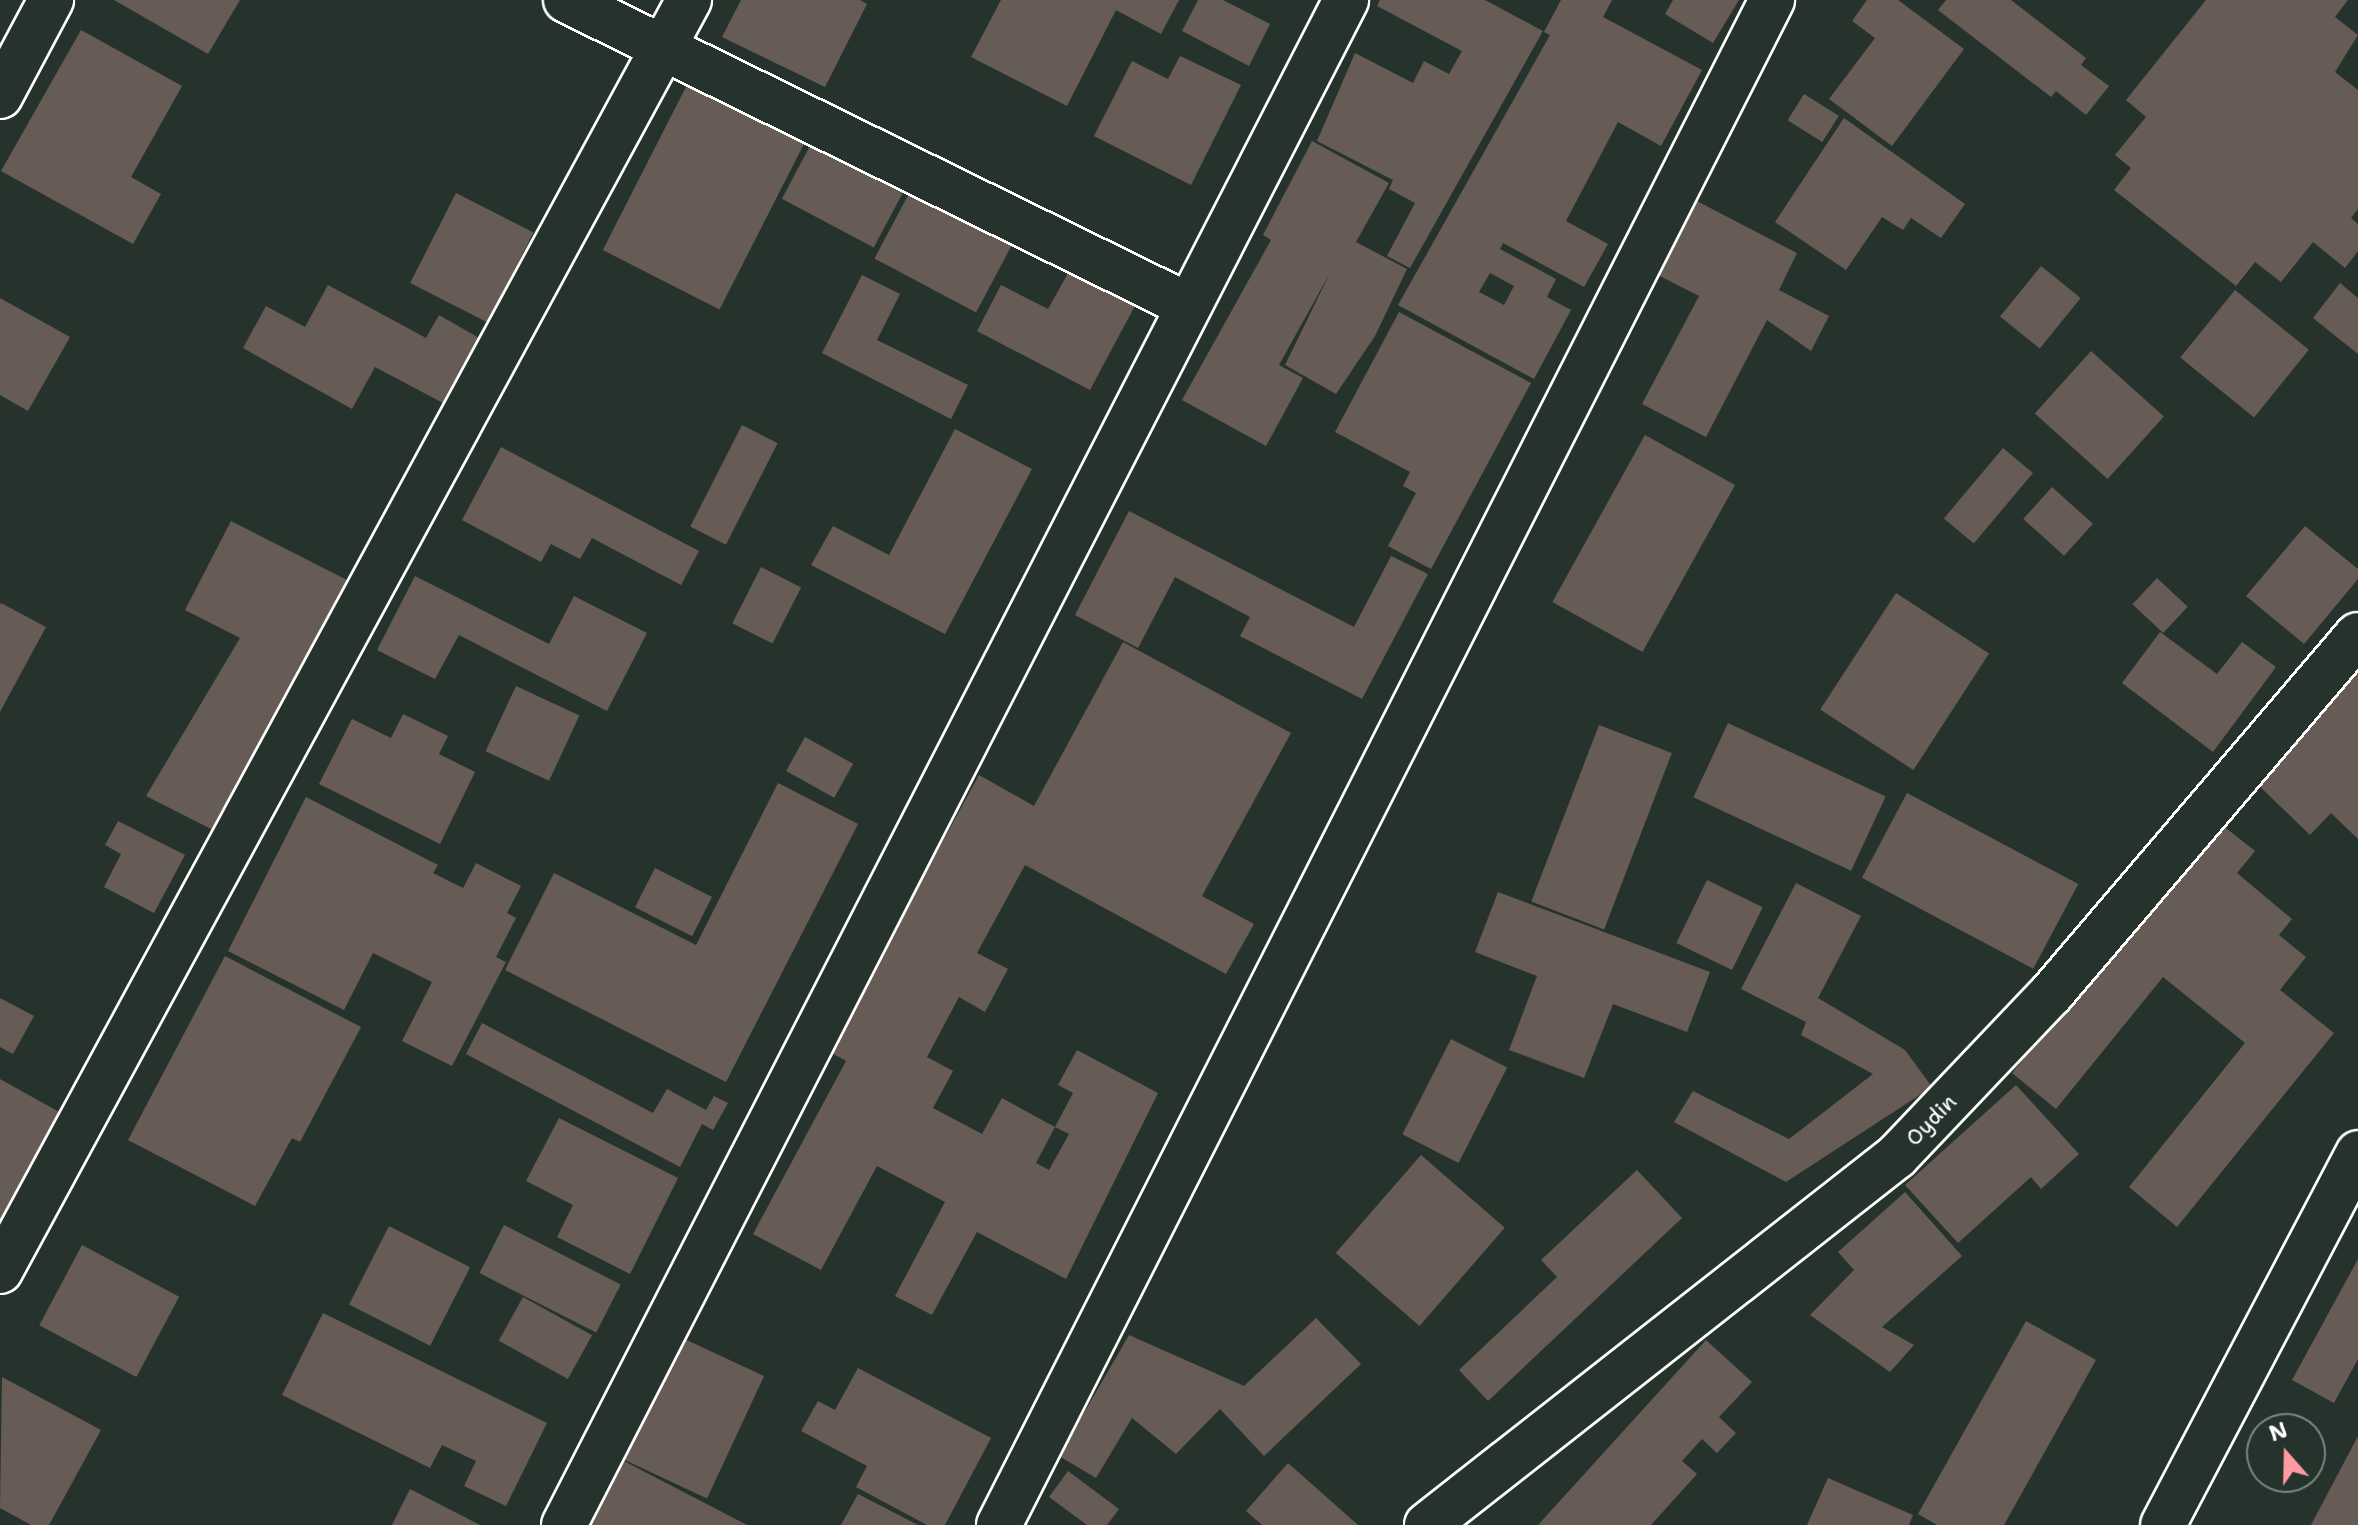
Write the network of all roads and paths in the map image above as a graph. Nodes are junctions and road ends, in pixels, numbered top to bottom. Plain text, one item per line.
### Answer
1 (51, 0) edge
2 (566, 0) edge
3 (689, 0) edge
4 (1346, 0) edge
5 (1772, 0) edge
6 (661, 51) junction
7 (0, 96) edge
8 (1189, 306) junction
9 (2358, 635) edge
10 (2358, 1153) edge
11 (0, 1271) edge
12 (564, 1525) edge
13 (999, 1525) edge
14 (1427, 1525) edge
15 (2163, 1525) edge

1 - 7 street
2 - 6 street
3 - 6 street
4 - 8 street
5 - 13 street
6 - 8 street
6 - 11 street
8 - 12 street
9 - 14 street, Oydin
10 - 15 street

